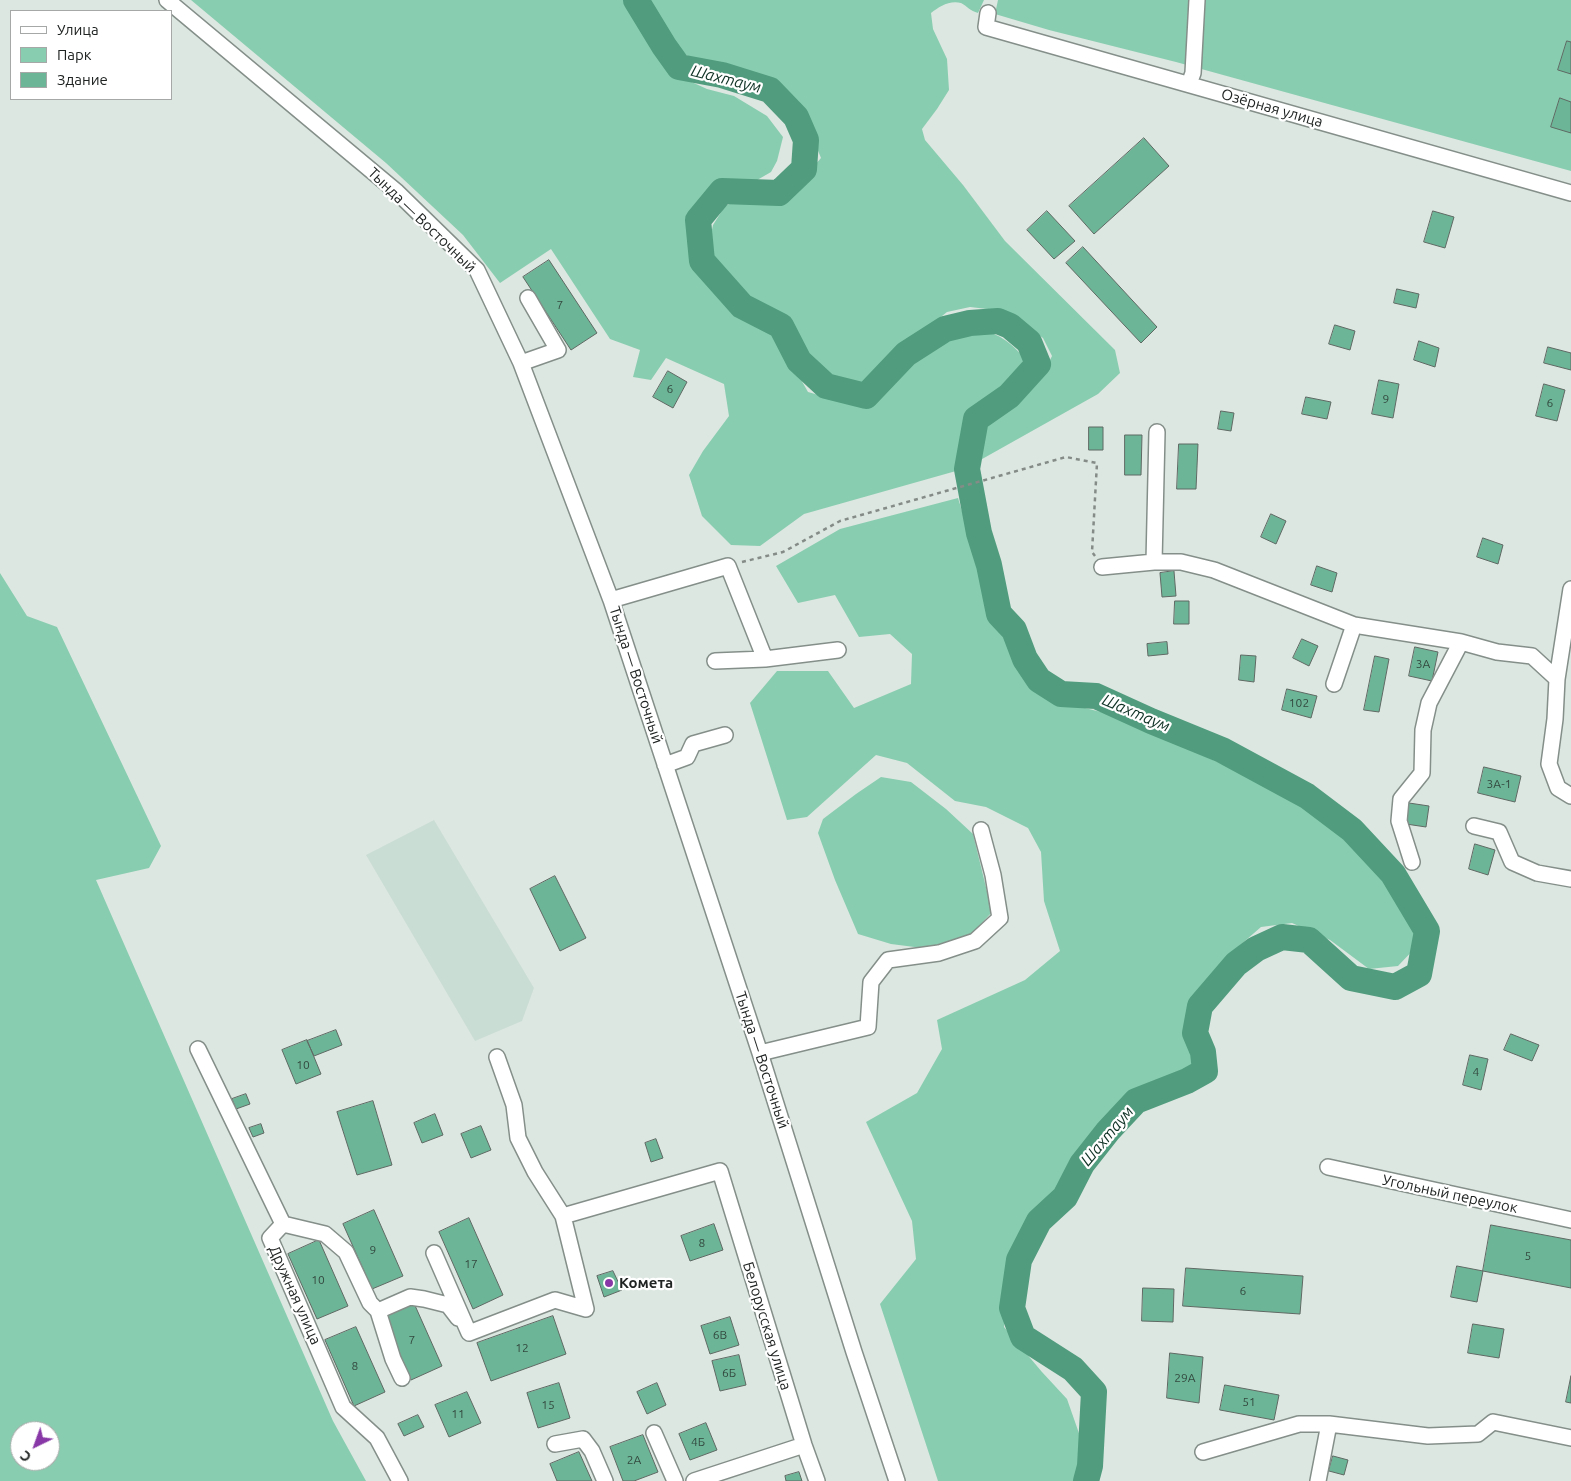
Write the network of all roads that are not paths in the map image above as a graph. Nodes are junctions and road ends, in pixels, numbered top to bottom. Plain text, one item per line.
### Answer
1 (167, 0) edge
2 (1197, 0) edge
3 (988, 13) dead end
4 (1190, 84) junction
5 (1571, 193) edge
6 (528, 298) dead end
7 (522, 363) junction
8 (1157, 432) dead end
9 (1154, 562) junction
10 (1102, 566) road end
11 (1571, 589) edge
12 (611, 600) junction
13 (1354, 625) junction
14 (1461, 642) junction
15 (838, 650) dead end
16 (765, 659) junction
17 (714, 661) dead end
18 (1557, 679) junction
19 (1334, 684) dead end
20 (725, 735) dead end
21 (665, 765) junction
22 (1571, 796) edge
23 (1474, 826) dead end
24 (981, 830) dead end
25 (1412, 862) dead end
26 (1571, 879) edge
27 (198, 1048) dead end
28 (760, 1053) junction
29 (497, 1056) dead end
30 (1328, 1167) dead end
31 (563, 1216) junction
32 (1571, 1220) edge
33 (283, 1224) junction
34 (434, 1253) dead end
35 (378, 1311) junction
36 (469, 1333) junction
37 (402, 1378) dead end
38 (1329, 1424) junction
39 (654, 1433) dead end
40 (1571, 1438) edge
41 (555, 1444) dead end
42 (804, 1445) junction
43 (1203, 1452) dead end
44 (400, 1481) edge
45 (605, 1481) edge
46 (675, 1481) edge
47 (694, 1481) edge
48 (817, 1481) edge
49 (897, 1481) edge
50 (1318, 1481) edge

1 - 7 street, Тында — Восточный
2 - 4 street
3 - 4 street, Озёрная улица
4 - 5 street, Озёрная улица
6 - 7 street
7 - 12 street, Тында — Восточный
8 - 9 street
9 - 10 street
9 - 13 street
11 - 18 street
12 - 16 street
12 - 21 street, Тында — Восточный
13 - 14 street
13 - 19 street
14 - 18 street
14 - 25 street
15 - 16 street
16 - 17 street
18 - 22 street
20 - 21 street
21 - 28 street, Тында — Восточный
23 - 26 street
24 - 28 street
27 - 33 street, Дружная улица
28 - 49 street, Тында — Восточный
29 - 31 street
30 - 32 street, Угольный переулок
31 - 36 street
31 - 42 street, Белорусская улица
33 - 35 street
33 - 44 street, Дружная улица
34 - 36 street
35 - 36 street
35 - 37 street
38 - 40 street
38 - 43 street
38 - 50 street
39 - 46 street
41 - 45 street
42 - 47 street
42 - 48 street, Белорусская улица

